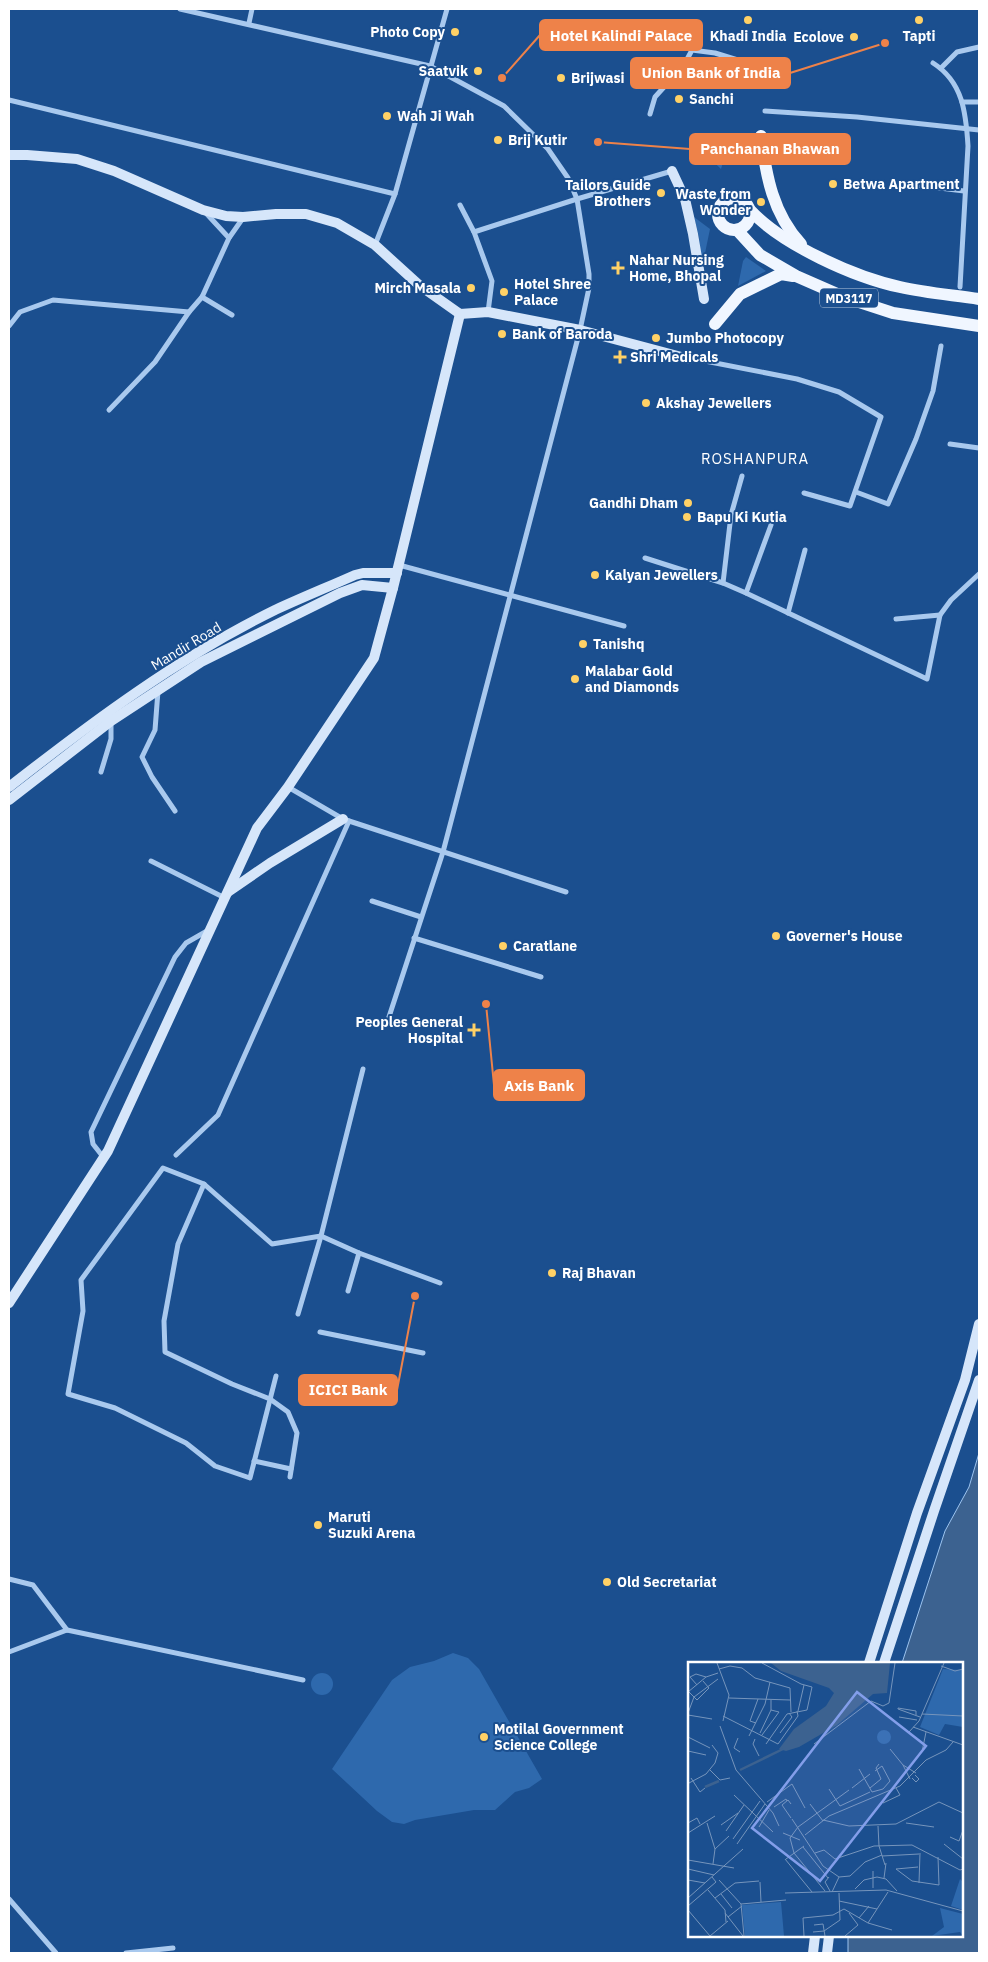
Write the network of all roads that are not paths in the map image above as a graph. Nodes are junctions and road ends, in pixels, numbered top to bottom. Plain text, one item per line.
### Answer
1 (180, 9) edge
2 (252, 9) edge
3 (447, 9) edge
4 (249, 24) junction
5 (979, 47) edge
6 (761, 61) dead end
7 (933, 63) dead end
8 (430, 66) junction
9 (941, 68) junction
10 (9, 100) edge
11 (962, 102) junction
12 (979, 102) edge
13 (766, 111) dead end
14 (650, 114) dead end
15 (967, 129) junction
16 (979, 130) edge
17 (761, 136) dead end
18 (9, 155) edge
19 (672, 171) joint
20 (908, 184) dead end
21 (964, 191) junction
22 (395, 194) junction
23 (577, 199) junction
24 (460, 205) dead end
25 (203, 210) junction
26 (750, 211) junction
27 (243, 218) junction
28 (737, 230) junction
29 (474, 232) junction
30 (228, 238) junction
31 (375, 245) junction
32 (808, 252) junction
33 (796, 276) junction
34 (960, 287) dead end
35 (202, 297) junction
36 (704, 299) dead end
37 (979, 299) edge
38 (189, 312) junction
39 (488, 312) junction
40 (232, 314) dead end
41 (460, 314) junction
42 (715, 324) dead end
43 (9, 326) edge
44 (979, 326) edge
45 (580, 330) junction
46 (940, 346) dead end
47 (689, 359) dead end
48 (705, 361) dead end
49 (109, 410) dead end
50 (950, 444) dead end
51 (979, 448) edge
52 (742, 476) dead end
53 (856, 492) junction
54 (804, 493) dead end
55 (771, 525) dead end
56 (805, 550) dead end
57 (645, 558) dead end
58 (398, 569) junction
59 (979, 574) edge
60 (723, 583) junction
61 (394, 588) junction
62 (746, 593) junction
63 (511, 596) junction
64 (788, 613) junction
65 (940, 615) junction
66 (896, 619) dead end
67 (624, 626) dead end
68 (158, 691) junction
69 (111, 721) junction
70 (101, 772) dead end
71 (9, 787) edge
72 (288, 787) junction
73 (9, 800) edge
74 (175, 811) dead end
75 (346, 820) junction
76 (443, 852) junction
77 (151, 861) dead end
78 (566, 892) dead end
79 (225, 895) junction
80 (372, 901) dead end
81 (421, 917) junction
82 (210, 930) junction
83 (414, 938) junction
84 (541, 977) dead end
85 (386, 1026) dead end
86 (363, 1069) dead end
87 (176, 1155) dead end
88 (104, 1158) junction
89 (204, 1184) junction
90 (322, 1236) junction
91 (359, 1254) junction
92 (440, 1283) dead end
93 (348, 1291) dead end
94 (9, 1303) edge
95 (298, 1314) dead end
96 (979, 1324) edge
97 (320, 1332) dead end
98 (423, 1354) dead end
99 (276, 1376) dead end
100 (979, 1380) edge
101 (270, 1399) junction
102 (254, 1461) junction
103 (291, 1469) junction
104 (290, 1477) dead end
105 (9, 1579) edge
106 (67, 1630) junction
107 (9, 1652) edge
108 (869, 1662) edge
109 (884, 1662) edge
110 (303, 1680) dead end
111 (9, 1899) edge
112 (815, 1937) edge
113 (829, 1937) edge
114 (173, 1948) dead end
115 (56, 1953) edge
116 (126, 1953) edge
117 (813, 1953) edge
118 (827, 1953) edge

1 - 4 street
2 - 4 street
3 - 8 street
4 - 8 street
5 - 9 street
6 - 14 street
7 - 9 street
8 - 22 street
8 - 23 street
9 - 11 street
10 - 22 street
11 - 12 street
11 - 15 street
13 - 15 street
15 - 16 street
15 - 21 street
17 - 32 main road
18 - 25 street
19 - 23 street
19 - 36 street
20 - 21 street
21 - 34 street
22 - 31 street
23 - 29 street
23 - 45 street
24 - 29 street
25 - 27 street
25 - 30 street
26 - 28 main road
26 - 28 main road, MD3117
26 - 32 main road, MD3117
27 - 30 street
27 - 31 street
28 - 33 main road, MD3117
29 - 39 street
30 - 35 street
31 - 41 street
32 - 37 main road, MD3117
33 - 42 main road
33 - 44 main road, MD3117
35 - 38 street
35 - 40 street
38 - 43 street
38 - 49 street
39 - 41 street
39 - 45 street
41 - 58 street
45 - 47 street
45 - 63 street
46 - 53 street
48 - 53 street
50 - 51 street
52 - 60 street
53 - 54 street
55 - 62 street
56 - 64 street
57 - 60 street
58 - 61 street
58 - 63 street
58 - 71 street, Mandir Road
59 - 65 street
60 - 62 street
61 - 68 street, Mandir Road
61 - 72 street
62 - 64 street
63 - 67 street
63 - 76 street
64 - 65 street
65 - 66 street
68 - 69 street, Mandir Road
68 - 74 street
69 - 70 street
69 - 73 street, Mandir Road
72 - 75 street
72 - 79 street
75 - 76 street
75 - 79 street
75 - 87 street
76 - 78 street
76 - 81 street
77 - 79 street
79 - 82 street
80 - 81 street
81 - 83 street
82 - 88 street
82 - 88 street
83 - 84 street
83 - 85 street
86 - 90 street
88 - 94 street
89 - 90 street
89 - 101 street
89 - 102 street
90 - 91 street
90 - 95 street
91 - 92 street
91 - 93 street
96 - 108 street
97 - 98 street
99 - 101 street
100 - 109 street
101 - 102 street
101 - 103 street
102 - 103 street
103 - 104 street
105 - 106 street
106 - 107 street
106 - 110 street
111 - 115 street
112 - 117 street
113 - 118 street
114 - 116 street

